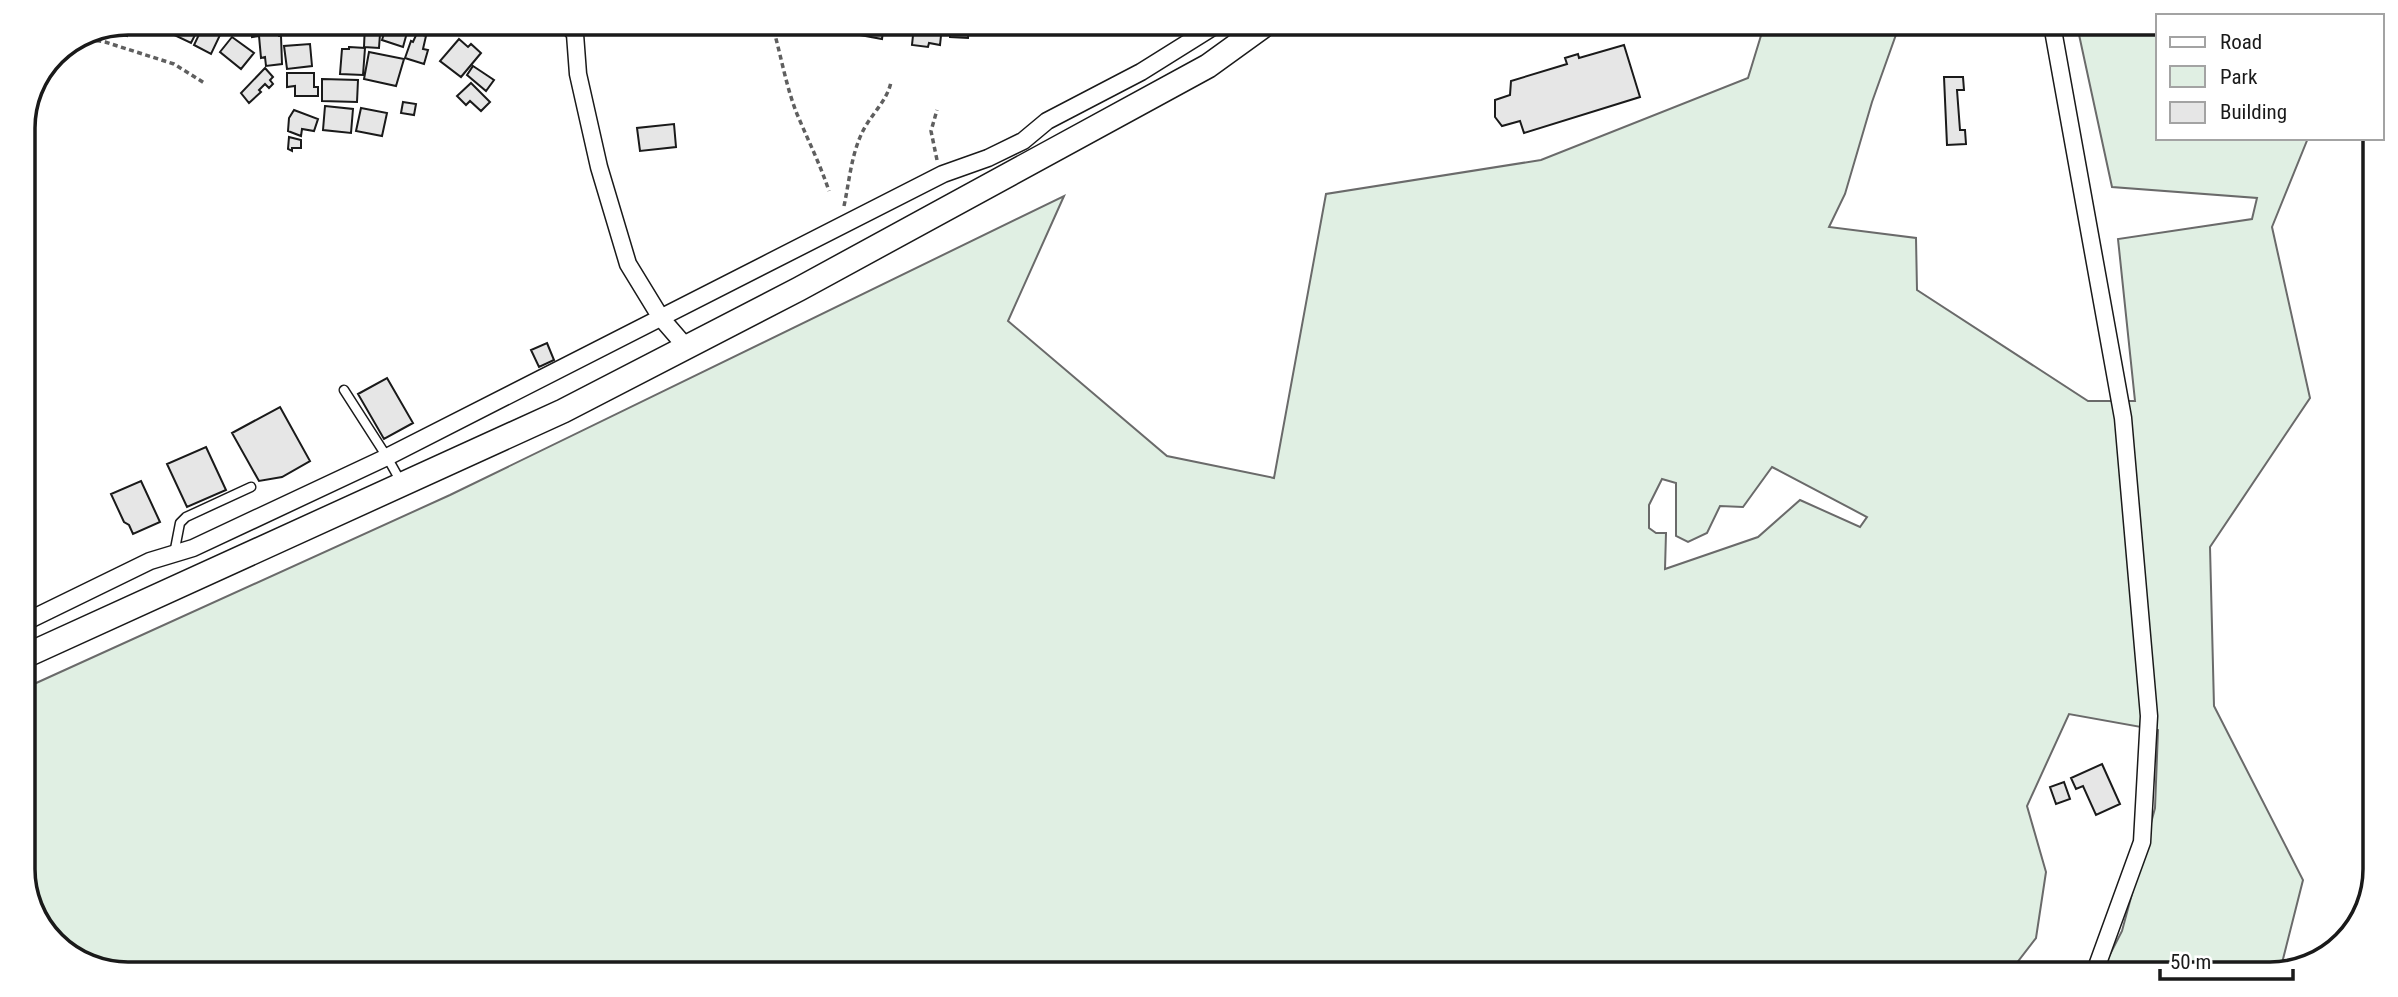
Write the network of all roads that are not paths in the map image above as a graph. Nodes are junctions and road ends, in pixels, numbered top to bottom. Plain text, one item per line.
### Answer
1 (575, 35) edge
2 (1200, 35) edge
3 (1251, 35) edge
4 (2054, 35) edge
5 (661, 318) junction
6 (687, 348) junction
7 (344, 390) dead end
8 (387, 457) junction
9 (402, 485) junction
10 (251, 488) dead end
11 (174, 554) junction
12 (35, 617) edge
13 (35, 652) edge
14 (2098, 962) edge

1 - 5 street
2 - 5 street
3 - 6 main road
4 - 14 street
5 - 6 street
5 - 8 street
6 - 9 main road
7 - 8 lane
8 - 9 lane
8 - 11 street
9 - 13 main road
10 - 11 lane
11 - 12 street

